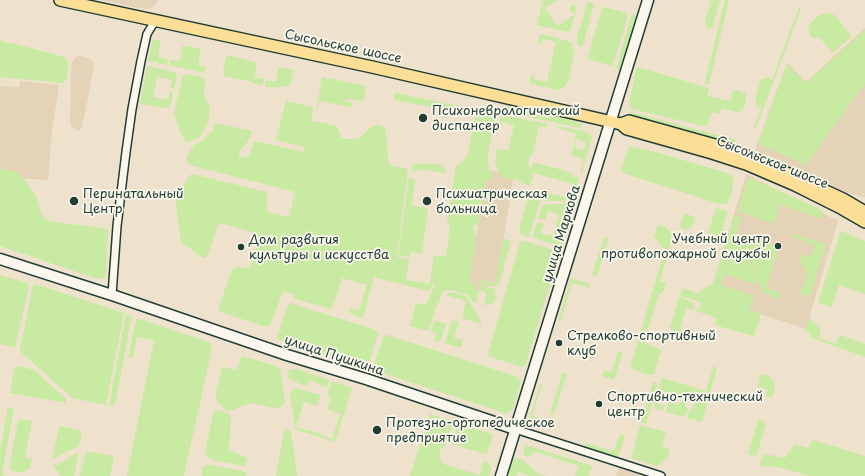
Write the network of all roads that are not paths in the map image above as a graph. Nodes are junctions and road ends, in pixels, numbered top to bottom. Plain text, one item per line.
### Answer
1 (60, 0) edge
2 (648, 0) edge
3 (155, 21) junction
4 (616, 122) junction
5 (865, 212) edge
6 (865, 222) edge
7 (0, 259) edge
8 (112, 295) junction
9 (515, 429) junction
10 (501, 476) edge
11 (661, 476) edge

1 - 3 main road, Сысольское шоссе
2 - 4 street, улица Маркова
3 - 4 main road, Сысольское шоссе
3 - 8 street
4 - 5 main road, Сысольское шоссе
4 - 6 main road, Сысольское шоссе
4 - 9 street, улица Маркова
7 - 8 street, улица Пушкина
8 - 9 street, улица Пушкина
9 - 10 street, улица Маркова
9 - 11 street, улица Пушкина

